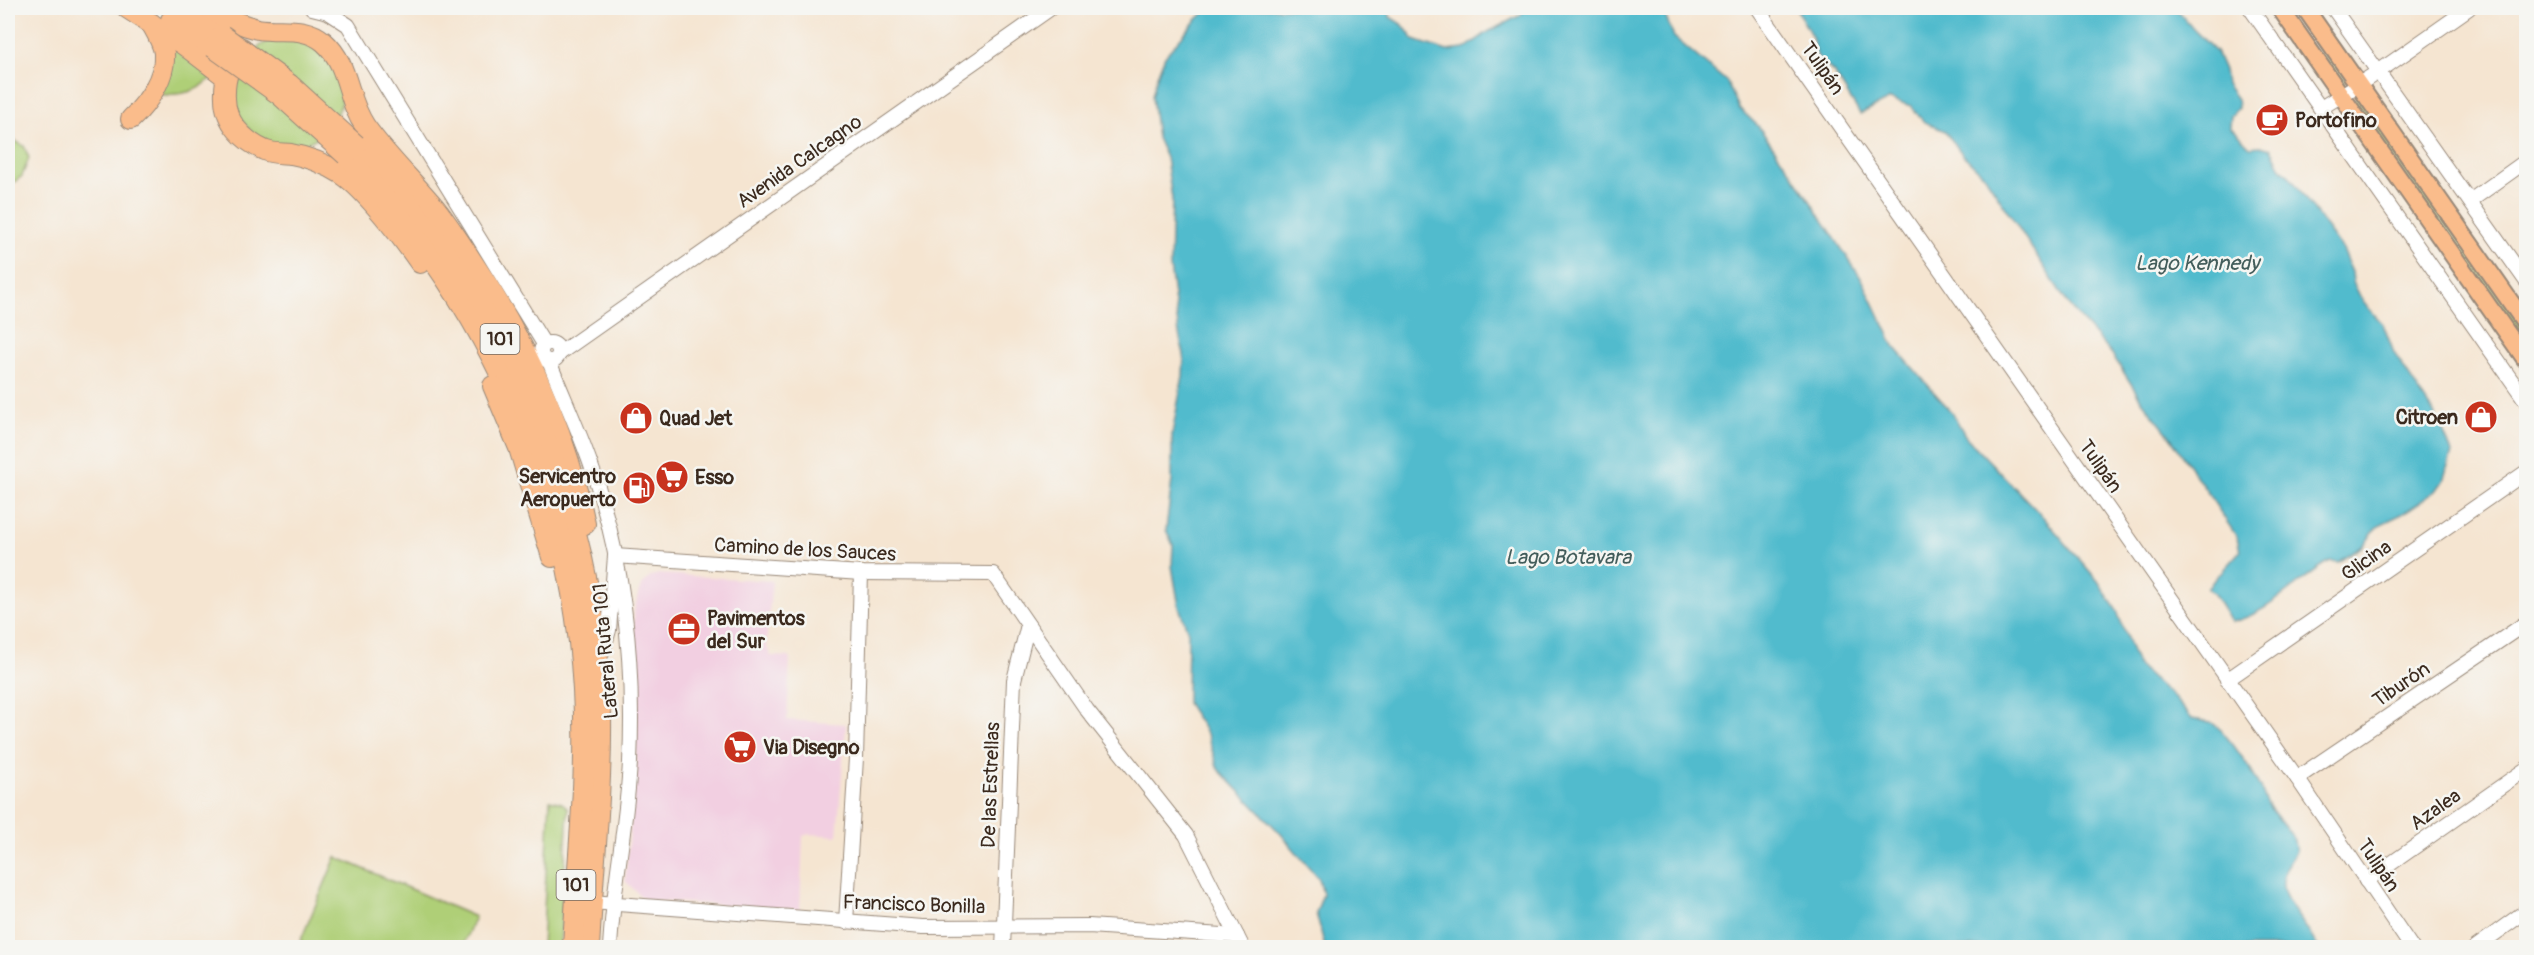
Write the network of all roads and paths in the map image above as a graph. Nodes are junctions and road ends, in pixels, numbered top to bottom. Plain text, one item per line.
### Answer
1 (128, 8) edge
2 (179, 8) edge
3 (208, 8) edge
4 (306, 8) edge
5 (312, 8) edge
6 (1051, 8) edge
7 (1756, 8) edge
8 (2250, 8) edge
9 (2280, 8) edge
10 (2305, 8) edge
11 (2333, 8) edge
12 (2469, 8) edge
13 (151, 15) edge
14 (273, 31) junction
15 (304, 32) junction
16 (217, 41) junction
17 (2378, 72) junction
18 (226, 77) junction
19 (2359, 82) junction
20 (349, 88) junction
21 (2341, 95) junction
22 (2321, 108) junction
23 (131, 119) dead end
24 (351, 150) junction
25 (293, 154) junction
26 (2526, 161) edge
27 (2470, 201) junction
28 (2526, 281) edge
29 (2526, 324) edge
30 (556, 350) junction
31 (2526, 360) edge
32 (2526, 401) edge
33 (2526, 472) edge
34 (615, 556) junction
35 (861, 573) junction
36 (993, 574) joint
37 (575, 615) junction
38 (2526, 623) edge
39 (1028, 625) junction
40 (603, 651) junction
41 (598, 674) junction
42 (2227, 680) junction
43 (2526, 769) edge
44 (2297, 778) junction
45 (2366, 881) junction
46 (591, 902) junction
47 (612, 904) junction
48 (2526, 911) edge
49 (846, 922) junction
50 (1004, 926) junction
51 (1240, 942) edge
52 (573, 948) edge
53 (589, 948) edge
54 (610, 948) edge
55 (1003, 948) edge
56 (2412, 948) edge
57 (2475, 948) edge

1 - 13 highway
2 - 16 highway, 101
3 - 14 highway
4 - 15 street
5 - 30 street, Lateral Ruta 101
6 - 30 street, Avenida Calcagno
7 - 42 street, Tulipán
8 - 22 street
9 - 21 main road
10 - 19 main road
11 - 17 street
12 - 17 street
13 - 16 highway, 101
13 - 18 highway
13 - 23 highway
14 - 15 highway
14 - 18 highway
15 - 20 highway
16 - 24 highway, 101, bridge
17 - 19 street
17 - 27 street
18 - 25 highway
19 - 21 street
19 - 29 main road
20 - 25 highway
20 - 40 highway
21 - 22 street
21 - 31 main road
22 - 32 street
24 - 37 highway, 101
24 - 41 highway, 101
25 - 37 highway
26 - 27 street
27 - 28 street
30 - 34 street, Lateral Ruta 101
33 - 42 street, Glicina
34 - 35 street, Camino de los Sauces
34 - 40 street
34 - 47 street, Lateral Ruta 101
35 - 36 street, Camino de los Sauces
35 - 49 street
36 - 39 street, Francisco Bonilla
37 - 52 highway, 101
38 - 44 street, Tiburón
39 - 50 street, De las Estrellas
39 - 51 street, Francisco Bonilla
40 - 41 highway
41 - 46 highway, 101
42 - 44 street, Tulipán
43 - 45 street, Azalea
44 - 45 street, Tulipán
45 - 56 street, Tulipán
46 - 47 street, Francisco Bonilla
46 - 53 highway, 101
47 - 49 street, Francisco Bonilla
47 - 54 street, Lateral Ruta 101
48 - 57 street
49 - 50 street, Francisco Bonilla
50 - 51 street, Francisco Bonilla
50 - 55 street, De las Estrellas

